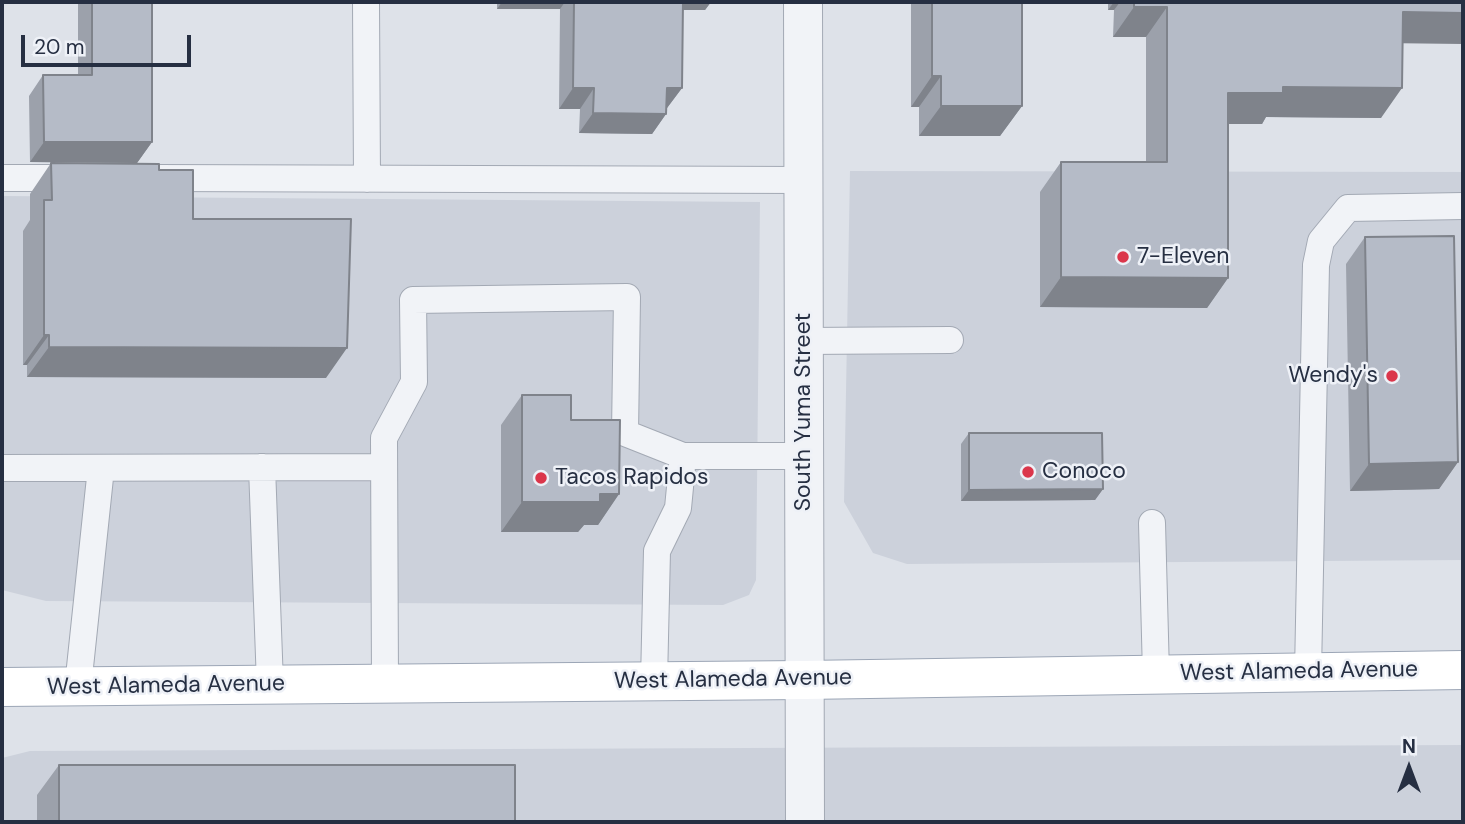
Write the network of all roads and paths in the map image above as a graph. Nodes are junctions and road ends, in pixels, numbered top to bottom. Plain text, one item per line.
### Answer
1 (366, 2) edge
2 (803, 2) edge
3 (2, 178) edge
4 (96, 178) edge
5 (137, 178) edge
6 (367, 179) junction
7 (803, 180) junction
8 (1463, 206) edge
9 (950, 340) dead end
10 (803, 341) junction
11 (683, 456) junction
12 (804, 456) junction
13 (262, 467) junction
14 (384, 467) junction
15 (2, 468) edge
16 (101, 468) junction
17 (1152, 523) dead end
18 (1463, 670) edge
19 (1308, 672) junction
20 (1156, 674) junction
21 (804, 680) junction
22 (654, 681) junction
23 (270, 684) junction
24 (385, 684) junction
25 (78, 686) junction
26 (2, 687) edge
27 (804, 822) edge

1 - 6 lane
2 - 7 street, South Yuma Street
3 - 4 lane
5 - 6 lane
6 - 7 lane
7 - 10 street, South Yuma Street
8 - 19 lane
9 - 10 lane
10 - 12 street, South Yuma Street
11 - 12 lane
11 - 14 lane
11 - 22 lane
12 - 21 street, South Yuma Street
13 - 14 lane
13 - 16 lane
13 - 23 lane
14 - 24 lane
15 - 16 lane
16 - 25 lane
17 - 20 lane
18 - 19 main road, West Alameda Avenue
19 - 20 main road, West Alameda Avenue
20 - 21 main road, West Alameda Avenue
21 - 22 main road, West Alameda Avenue
21 - 27 street, South Yuma Street
22 - 24 main road, West Alameda Avenue
23 - 24 main road, West Alameda Avenue
23 - 25 main road, West Alameda Avenue
25 - 26 main road, West Alameda Avenue

